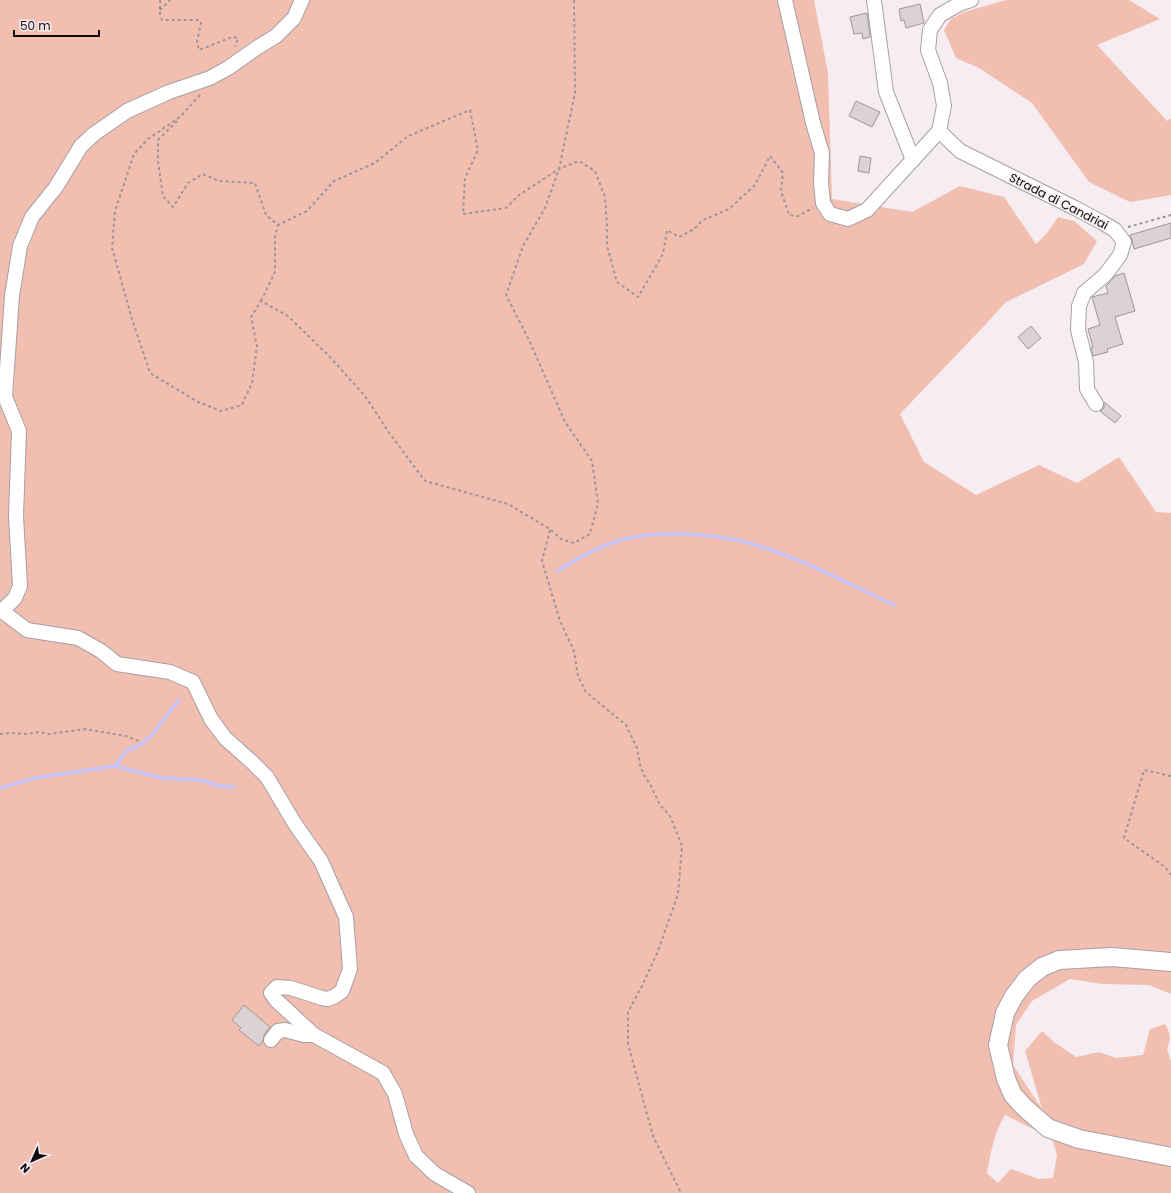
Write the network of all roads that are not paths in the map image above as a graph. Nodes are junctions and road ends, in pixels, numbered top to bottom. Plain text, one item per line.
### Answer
1 (302, 0) edge
2 (785, 0) edge
3 (874, 0) edge
4 (971, 0) edge
5 (939, 131) junction
6 (913, 160) junction
7 (1096, 404) dead end
8 (1, 611) edge
9 (1171, 962) edge
10 (314, 1035) junction
11 (271, 1040) dead end
12 (1171, 1157) edge
13 (468, 1193) edge

1 - 8 street
2 - 6 street
3 - 6 street
4 - 5 street
5 - 6 street
5 - 7 street, Strada di Candriai
8 - 10 street
9 - 12 main road
10 - 11 street
10 - 13 street

